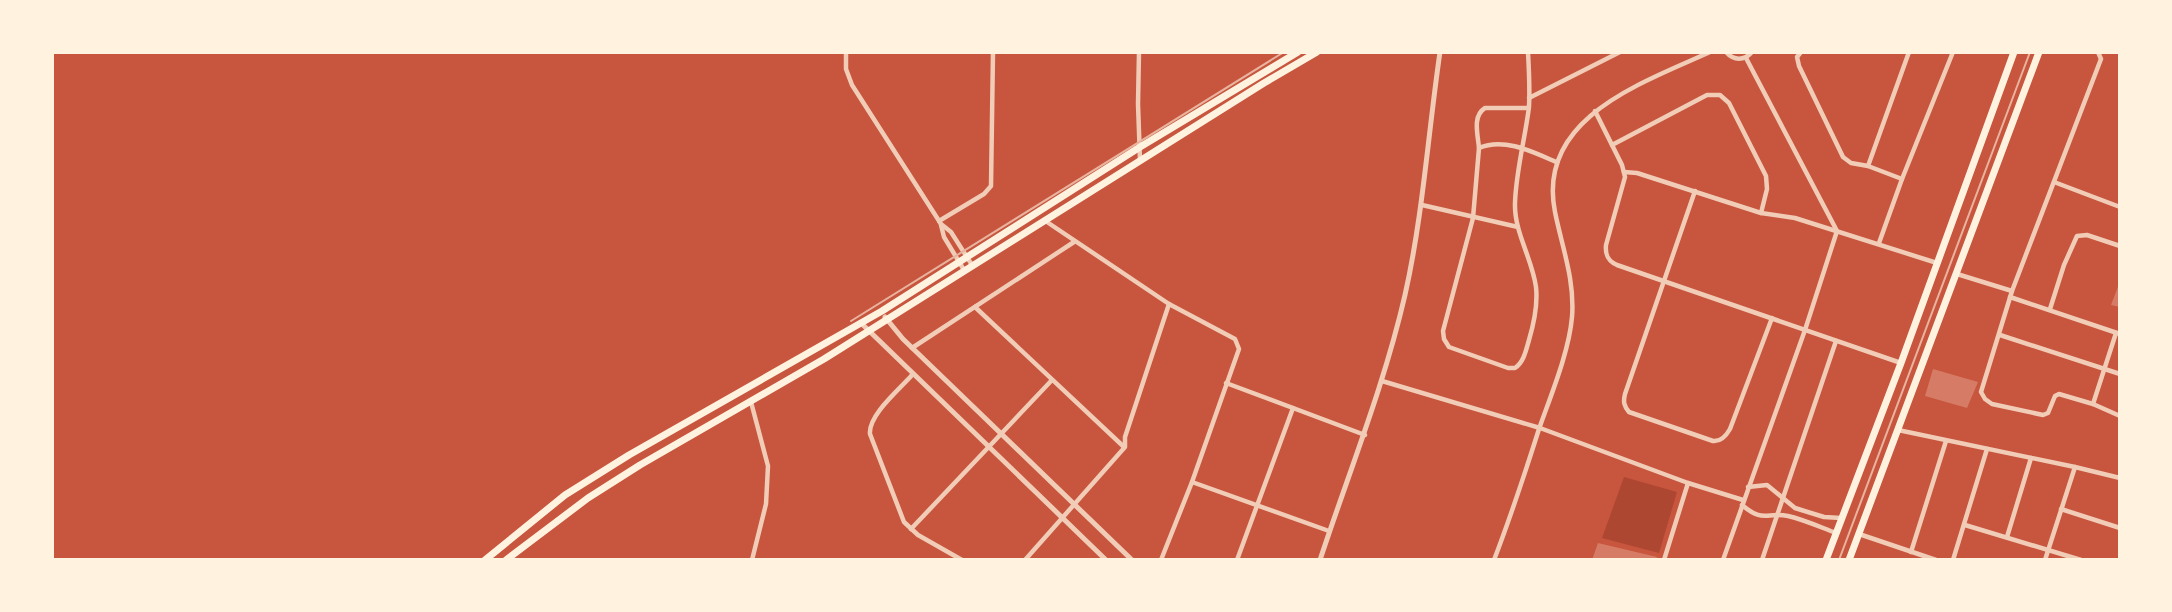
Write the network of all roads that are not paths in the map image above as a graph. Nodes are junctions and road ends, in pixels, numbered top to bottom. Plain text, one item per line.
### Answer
1 (846, 52) edge
2 (993, 52) edge
3 (1139, 52) edge
4 (1298, 52) edge
5 (1317, 52) edge
6 (1440, 52) edge
7 (1528, 52) edge
8 (1619, 52) edge
9 (1710, 52) edge
10 (1726, 52) edge
11 (1752, 52) edge
12 (1801, 52) edge
13 (1909, 52) edge
14 (1953, 52) edge
15 (2014, 52) edge
16 (2039, 52) edge
17 (2098, 52) edge
18 (1746, 58) junction
19 (1529, 98) junction
20 (1528, 108) junction
21 (1595, 111) junction
22 (1612, 145) junction
23 (1140, 147) junction
24 (1479, 148) junction
25 (1523, 148) junction
26 (1140, 160) junction
27 (1556, 162) junction
28 (1868, 166) junction
29 (1624, 172) junction
30 (1902, 179) junction
31 (2054, 182) junction
32 (1695, 191) junction
33 (1422, 205) junction
34 (2119, 207) edge
35 (1761, 213) junction
36 (1473, 218) junction
37 (1043, 220) junction
38 (940, 223) junction
39 (1518, 228) junction
40 (1837, 232) junction
41 (1074, 242) junction
42 (1879, 243) junction
43 (2119, 246) edge
44 (969, 261) junction
45 (1937, 263) junction
46 (962, 266) junction
47 (1957, 274) junction
48 (1663, 281) junction
49 (2011, 294) junction
50 (1169, 304) junction
51 (975, 307) junction
52 (2050, 309) junction
53 (884, 315) junction
54 (1772, 318) junction
55 (862, 324) junction
56 (1805, 330) junction
57 (868, 331) junction
58 (2118, 333) edge
59 (2000, 335) junction
60 (1836, 341) junction
61 (912, 348) junction
62 (1901, 363) junction
63 (2104, 368) junction
64 (2119, 374) edge
65 (912, 375) junction
66 (1052, 380) junction
67 (1382, 381) junction
68 (1226, 383) junction
69 (751, 401) junction
70 (2093, 404) junction
71 (1293, 408) junction
72 (2119, 416) edge
73 (1540, 428) junction
74 (1898, 430) junction
75 (1002, 433) junction
76 (1365, 435) junction
77 (1946, 441) junction
78 (989, 446) junction
79 (1125, 447) junction
80 (1987, 449) junction
81 (2031, 458) junction
82 (2075, 467) junction
83 (2119, 478) edge
84 (1192, 482) junction
85 (1689, 484) junction
86 (1748, 487) junction
87 (1784, 500) junction
88 (1743, 502) junction
89 (1074, 503) junction
90 (1256, 506) junction
91 (2061, 509) junction
92 (1779, 515) junction
93 (1062, 518) junction
94 (1842, 518) junction
95 (1965, 525) junction
96 (2119, 528) edge
97 (911, 529) junction
98 (1329, 531) junction
99 (1836, 533) junction
100 (1858, 534) junction
101 (2007, 537) junction
102 (2048, 549) junction
103 (1911, 552) junction
104 (485, 559) edge
105 (506, 559) edge
106 (752, 559) edge
107 (962, 559) edge
108 (1025, 559) edge
109 (1106, 559) edge
110 (1132, 559) edge
111 (1161, 559) edge
112 (1237, 559) edge
113 (1320, 559) edge
114 (1494, 559) edge
115 (1664, 559) edge
116 (1723, 559) edge
117 (1762, 559) edge
118 (1826, 559) edge
119 (1849, 559) edge
120 (1936, 559) edge
121 (1953, 559) edge
122 (2045, 559) edge
123 (2081, 559) edge

1 - 38 street
2 - 38 street
3 - 23 street
4 - 23 main road
5 - 26 main road
6 - 33 street
7 - 19 street
8 - 19 street
9 - 21 street
10 - 18 street
11 - 18 street
12 - 28 street
13 - 28 street
14 - 30 street
15 - 45 main road
16 - 47 main road
17 - 31 street
18 - 40 street
19 - 20 street
20 - 24 street
20 - 25 street
21 - 22 street
21 - 27 street
22 - 29 street
22 - 35 street
23 - 26 street
23 - 44 main road
24 - 25 street
24 - 36 street
25 - 27 street
25 - 39 street
26 - 37 main road
27 - 73 street
28 - 30 street
29 - 32 street
29 - 48 street
30 - 42 street
31 - 34 street
31 - 49 street
32 - 35 street
32 - 48 street
33 - 36 street
33 - 67 street
35 - 40 street
36 - 39 street
36 - 39 street
37 - 41 street
37 - 44 main road
38 - 44 street
38 - 46 street
40 - 42 street
40 - 56 street
41 - 50 street
41 - 51 street
42 - 45 street
43 - 52 street
44 - 46 main road
45 - 62 main road
46 - 53 main road
47 - 49 street
47 - 74 main road
48 - 54 street
48 - 54 street
49 - 52 street
49 - 59 street
50 - 68 street
50 - 79 street
51 - 61 street
51 - 66 street
52 - 58 street
53 - 55 main road
53 - 57 main road
53 - 61 street
54 - 56 street
55 - 57 street
55 - 104 main road
56 - 60 street
56 - 86 street
57 - 65 street
57 - 69 main road
58 - 63 street
59 - 63 street
59 - 70 street
60 - 62 street
60 - 87 street
61 - 75 street
62 - 94 main road
63 - 64 street
63 - 70 street
65 - 78 street
65 - 97 street
66 - 75 street
66 - 79 street
67 - 73 street
67 - 76 street
68 - 71 street
68 - 84 street
69 - 105 main road
69 - 106 street
70 - 72 street
71 - 76 street
71 - 90 street
73 - 85 street
73 - 114 street
74 - 77 street
74 - 100 main road
75 - 78 street
75 - 89 street
76 - 98 street
77 - 80 street
77 - 103 street
78 - 93 street
78 - 97 street
79 - 89 street
80 - 81 street
80 - 95 street
81 - 82 street
81 - 101 street
82 - 83 street
82 - 91 street
84 - 90 street
84 - 111 street
85 - 88 street
85 - 115 street
86 - 87 street
86 - 88 street
87 - 92 street
87 - 94 street
88 - 92 street
88 - 116 street
89 - 93 street
89 - 110 street
90 - 98 street
90 - 112 street
91 - 96 street
91 - 102 street
92 - 99 street
92 - 117 street
93 - 108 street
93 - 109 street
94 - 99 main road
95 - 101 street
95 - 121 street
97 - 107 street
98 - 113 street
99 - 118 main road
100 - 103 street
100 - 119 main road
101 - 102 street
102 - 122 street
102 - 123 street
103 - 120 street

